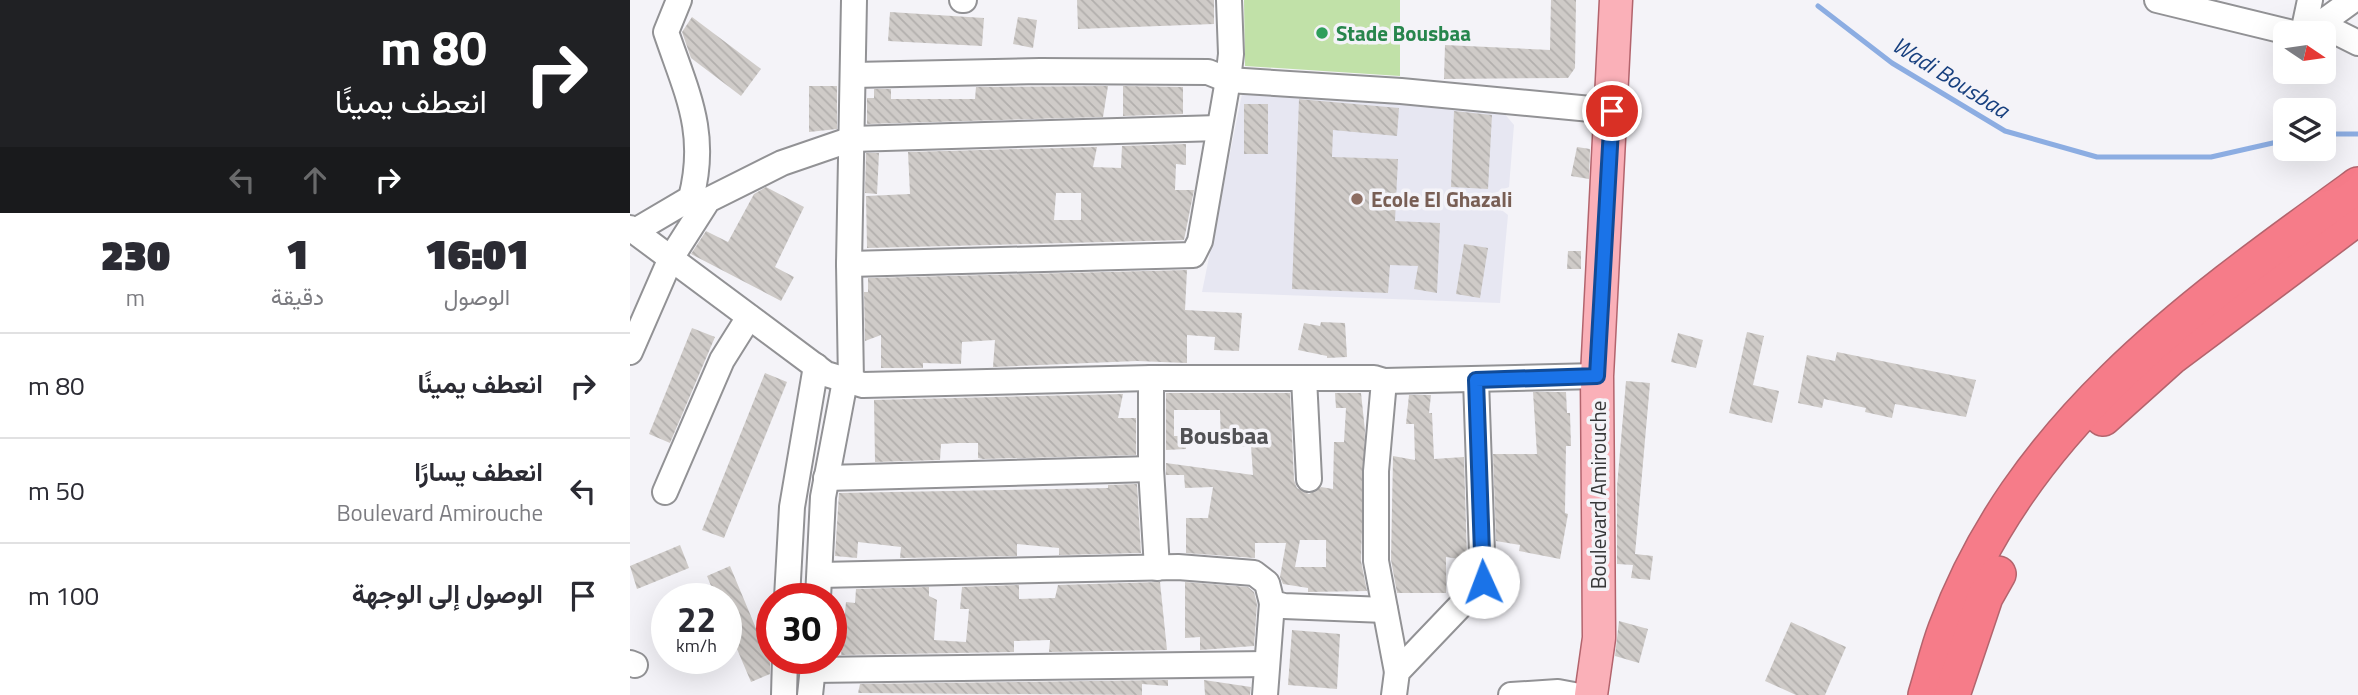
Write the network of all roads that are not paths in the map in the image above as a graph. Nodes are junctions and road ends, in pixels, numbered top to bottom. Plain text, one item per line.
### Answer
1 (680, 0) edge
2 (854, 0) edge
3 (1228, 0) edge
4 (1616, 0) edge
5 (2157, 0) edge
6 (2310, 0) edge
7 (2353, 0) edge
8 (2310, 21) edge
9 (2323, 21) edge
10 (2273, 28) edge
11 (2336, 37) edge
12 (2358, 43) edge
13 (853, 75) junction
14 (1228, 80) junction
15 (1612, 111) junction
16 (1219, 128) junction
17 (852, 139) junction
18 (2358, 185) edge
19 (2358, 217) edge
20 (632, 229) edge
21 (671, 258) junction
22 (849, 264) junction
23 (749, 317) junction
24 (630, 352) edge
25 (816, 366) junction
26 (1597, 376) junction
27 (1304, 377) junction
28 (1152, 378) junction
29 (1476, 380) junction
30 (1384, 381) junction
31 (848, 382) junction
32 (1151, 469) junction
33 (826, 478) junction
34 (1309, 479) dead end
35 (665, 492) dead end
36 (1157, 568) junction
37 (788, 583) edge
38 (819, 583) edge
39 (847, 585) edge
40 (1272, 603) junction
41 (1385, 610) junction
42 (847, 664) edge
43 (1268, 664) junction
44 (785, 674) edge
45 (813, 674) edge
46 (1395, 683) edge
47 (784, 695) edge
48 (810, 695) edge
49 (1265, 695) edge
50 (1511, 695) edge
51 (1574, 695) edge
52 (1591, 695) edge
53 (1926, 695) edge
54 (1952, 695) edge

1 - 20 street
2 - 13 street
3 - 14 street
4 - 15 main road, Boulevard Amirouche
5 - 10 street
6 - 8 street
7 - 9 street
11 - 12 street
13 - 14 street
13 - 17 street
14 - 15 street
14 - 16 street
15 - 26 main road, Boulevard Amirouche
16 - 17 street
16 - 22 street
17 - 21 street
17 - 22 street
18 - 53 highway
19 - 54 highway
20 - 21 street
21 - 23 street
21 - 24 street
22 - 31 street
23 - 25 street
23 - 35 street
25 - 31 street
25 - 37 street
26 - 29 street
26 - 52 main road, Boulevard Amirouche
27 - 28 street
27 - 30 street
27 - 34 street
28 - 31 street
28 - 32 street
29 - 30 street
29 - 46 street
30 - 41 street
31 - 33 street
32 - 33 street
32 - 36 street
33 - 38 street
36 - 39 street
36 - 40 street
40 - 41 street
40 - 43 street
41 - 46 street
42 - 43 street
43 - 49 street
44 - 47 street
45 - 48 street
50 - 51 street

